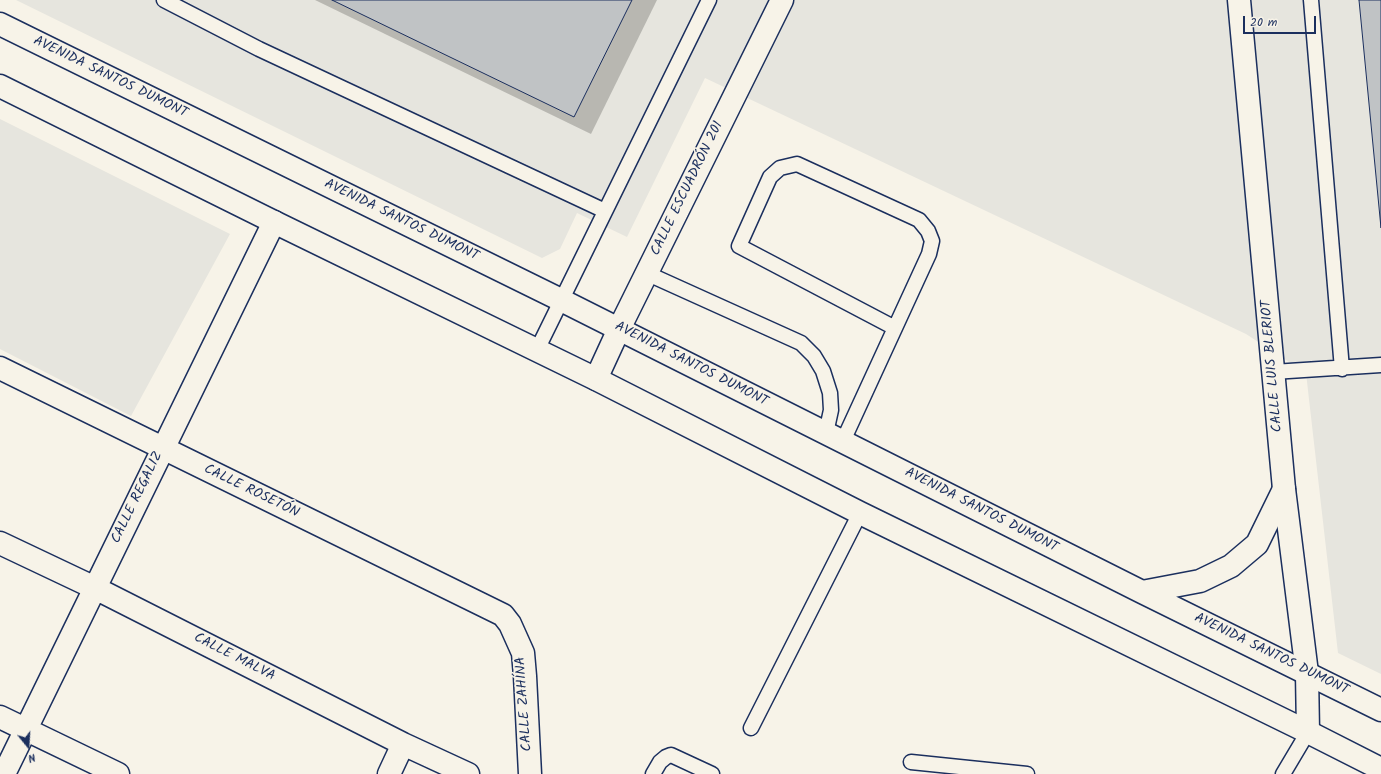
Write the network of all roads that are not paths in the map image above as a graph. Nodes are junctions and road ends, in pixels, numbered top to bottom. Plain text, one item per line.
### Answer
1 (164, 0) edge
2 (709, 0) edge
3 (782, 0) edge
4 (1239, 0) edge
5 (1311, 0) edge
6 (0, 24) edge
7 (0, 86) edge
8 (605, 211) junction
9 (274, 222) junction
10 (646, 274) junction
11 (561, 300) junction
12 (895, 328) junction
13 (619, 329) junction
14 (537, 350) junction
15 (1381, 365) edge
16 (0, 368) edge
17 (1342, 368) junction
18 (1273, 372) junction
19 (596, 379) junction
20 (834, 437) junction
21 (162, 448) junction
22 (1284, 489) junction
23 (860, 513) junction
24 (0, 543) edge
25 (95, 588) junction
26 (1142, 592) junction
27 (503, 615) joint
28 (1307, 672) junction
29 (1381, 710) edge
30 (0, 717) edge
31 (750, 728) dead end
32 (25, 730) junction
33 (1308, 732) junction
34 (403, 744) junction
35 (911, 762) dead end
36 (1381, 769) edge
37 (534, 772) edge
38 (4, 774) edge
39 (118, 774) edge
40 (389, 774) edge
41 (468, 774) edge
42 (652, 774) edge
43 (712, 774) edge
44 (1026, 774) edge
45 (1283, 774) edge

1 - 8 lane
2 - 8 lane
3 - 10 main road, CALLE ESCUADRÓN 201
4 - 18 main road, CALLE LUIS BLERIOT
5 - 17 lane
6 - 11 main road, AVENIDA SANTOS DUMONT
7 - 9 main road
8 - 11 lane
9 - 14 main road
9 - 21 main road, CALLE REGALIZ
10 - 13 main road, CALLE ESCUADRÓN 201
10 - 20 lane
11 - 13 main road, AVENIDA SANTOS DUMONT
11 - 14 lane
12 - 12 lane
12 - 20 lane
13 - 19 main road, CALLE ESCUADRÓN 201
13 - 20 main road, AVENIDA SANTOS DUMONT
14 - 19 main road
15 - 17 lane
16 - 21 main road, CALLE ROSETÓN
17 - 18 lane
18 - 22 main road, CALLE LUIS BLERIOT
19 - 23 main road
20 - 26 main road, AVENIDA SANTOS DUMONT
21 - 25 main road, CALLE REGALIZ
21 - 27 main road, CALLE ROSETÓN
22 - 26 main road
22 - 28 main road, CALLE LUIS BLERIOT
23 - 31 lane
23 - 33 main road
24 - 25 main road, CALLE MALVA
25 - 32 main road, CALLE REGALIZ
25 - 34 main road, CALLE MALVA
26 - 28 main road, AVENIDA SANTOS DUMONT
27 - 37 main road, CALLE ZAHÍNA
28 - 29 main road, AVENIDA SANTOS DUMONT
28 - 33 main road, CALLE LUIS BLERIOT
30 - 32 main road
32 - 38 main road, CALLE REGALIZ
32 - 39 main road
33 - 36 main road
33 - 45 lane
34 - 40 main road
34 - 41 main road, CALLE MALVA
35 - 44 lane
42 - 43 lane

